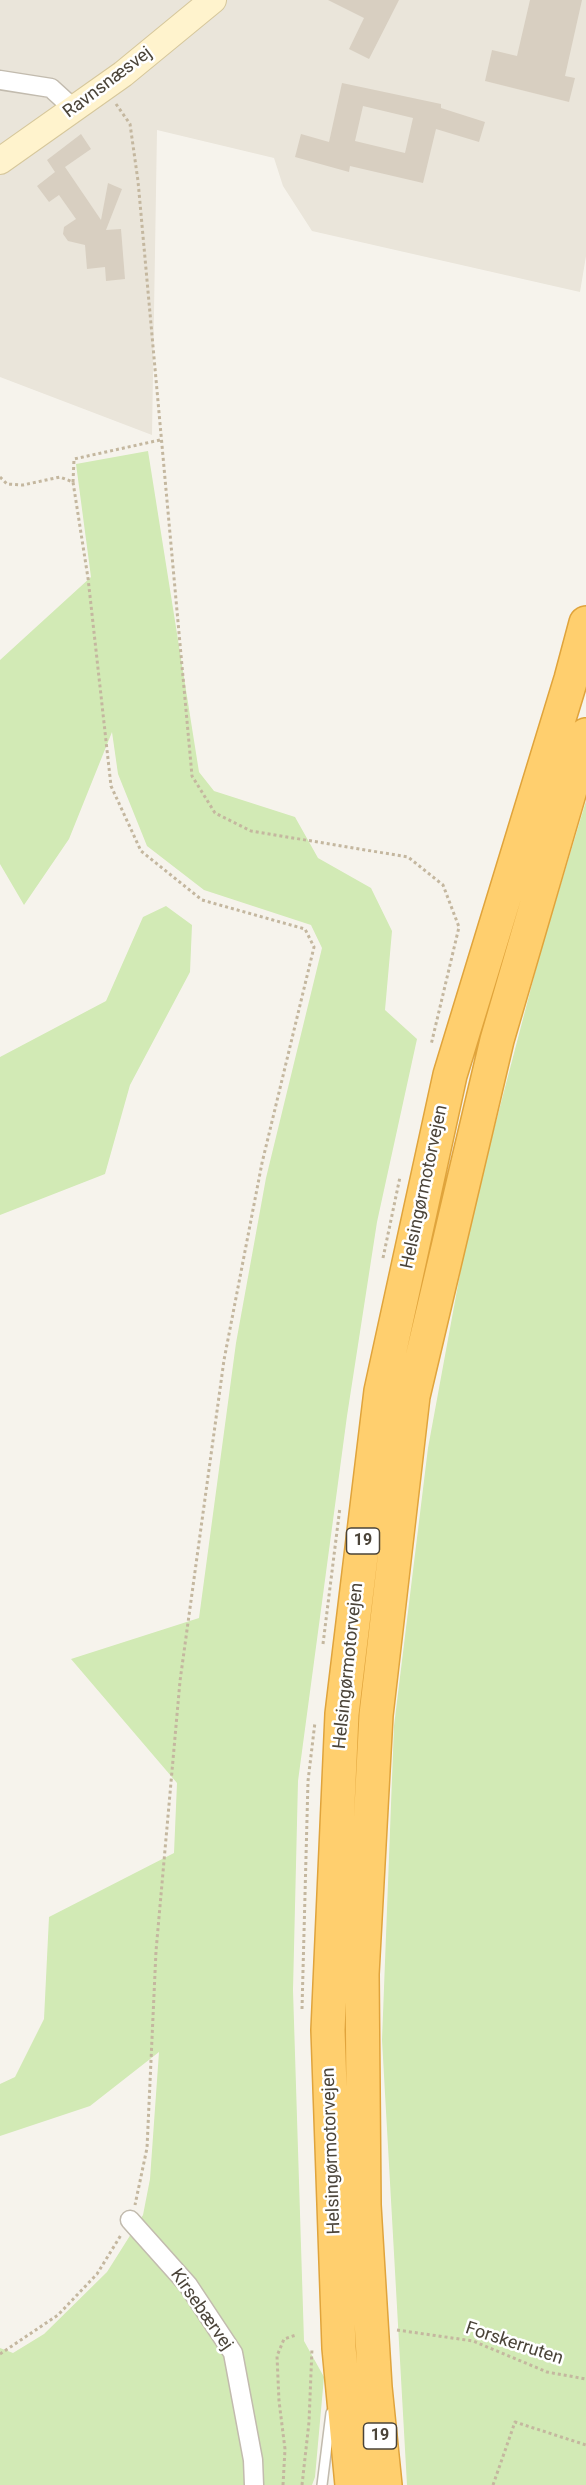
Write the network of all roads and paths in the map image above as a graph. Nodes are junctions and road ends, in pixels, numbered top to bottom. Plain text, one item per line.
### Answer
1 (213, 0) edge
2 (0, 80) edge
3 (104, 88) junction
4 (74, 109) junction
5 (0, 161) edge
6 (161, 440) junction
7 (0, 477) edge
8 (73, 482) junction
9 (586, 623) edge
10 (586, 735) edge
11 (429, 1054) dead end
12 (403, 1167) dead end
13 (381, 1269) dead end
14 (341, 1498) dead end
15 (323, 1651) dead end
16 (315, 1722) dead end
17 (302, 2011) dead end
18 (130, 2220) junction
19 (397, 2330) dead end
20 (296, 2335) dead end
21 (325, 2344) junction
22 (0, 2354) edge
23 (586, 2379) edge
24 (333, 2394) dead end
25 (332, 2405) dead end
26 (586, 2445) edge
27 (254, 2485) edge
28 (283, 2485) edge
29 (302, 2485) edge
30 (322, 2485) edge
31 (352, 2485) edge
32 (385, 2485) edge
33 (493, 2485) edge

1 - 3 main road, Ravnsnæsvej
2 - 4 street
3 - 4 main road, Ravnsnæsvej
3 - 6 path
4 - 5 main road, Ravnsnæsvej
6 - 8 path
6 - 11 path
7 - 8 path
8 - 18 path
9 - 21 highway, Helsingørmotorvejen / 19
10 - 32 highway, Helsingørmotorvejen / 19
12 - 13 path
14 - 15 path
16 - 17 path
18 - 22 path
18 - 27 street, Kirsebærvej
19 - 23 path, Forskerruten
20 - 28 path
21 - 24 lane
21 - 29 path
21 - 31 highway, Helsingørmotorvejen / 19
25 - 30 lane
26 - 33 path

